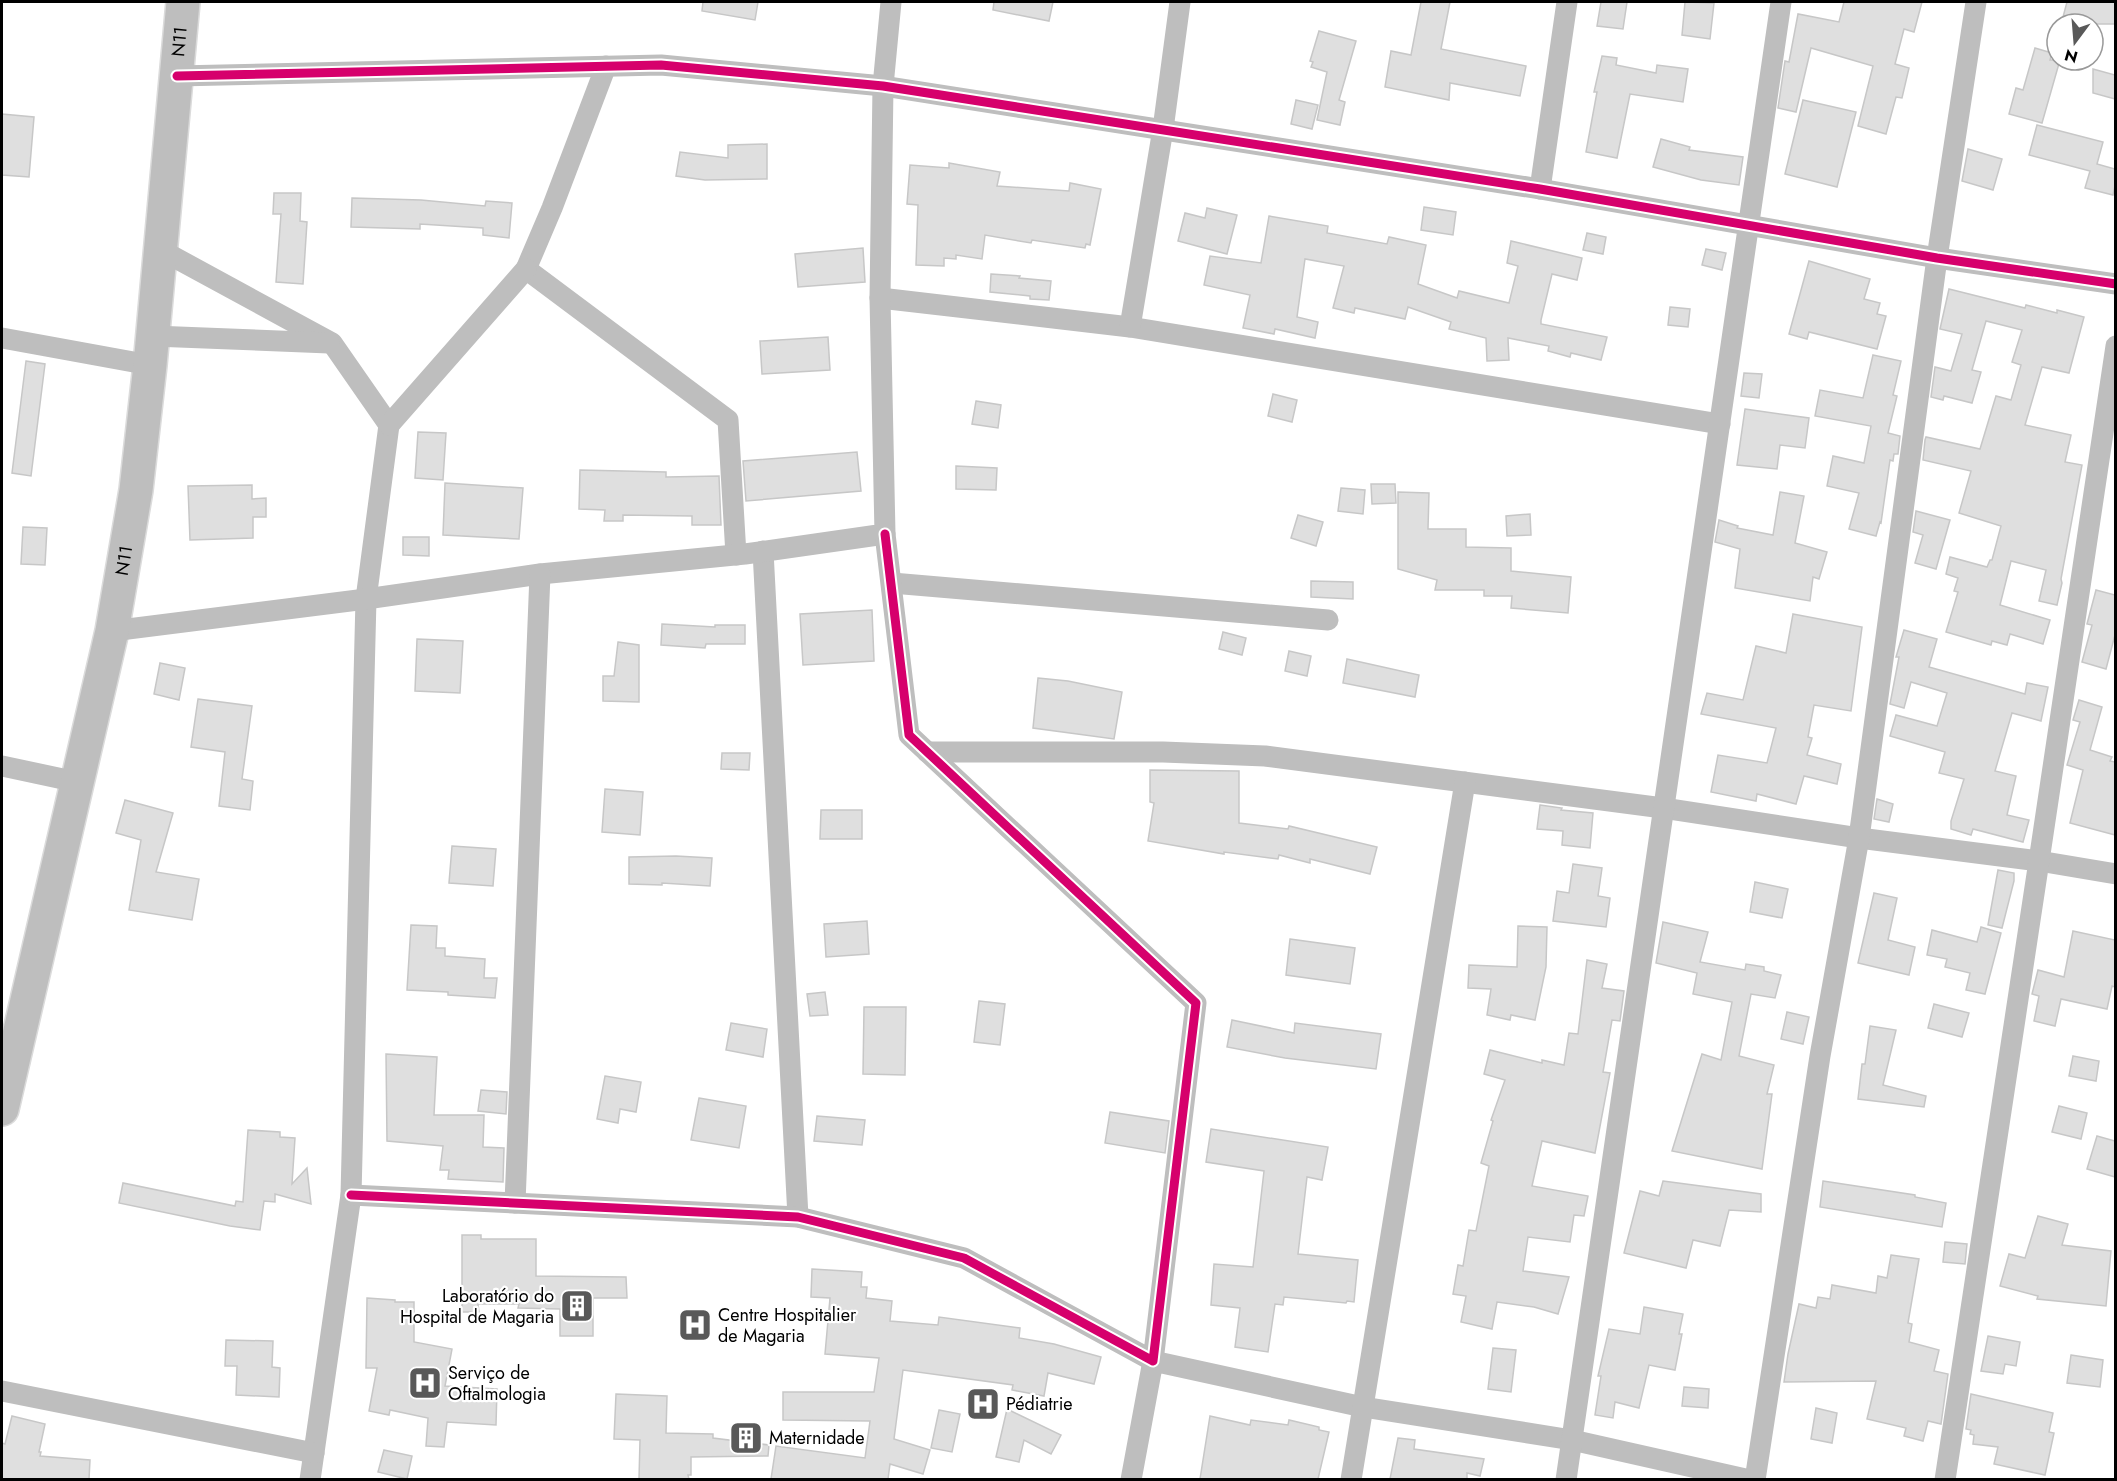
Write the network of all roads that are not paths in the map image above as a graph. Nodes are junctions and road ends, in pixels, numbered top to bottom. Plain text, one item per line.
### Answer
1 (183, 2) edge
2 (891, 2) edge
3 (1180, 2) edge
4 (1567, 2) edge
5 (1781, 2) edge
6 (1976, 2) edge
7 (606, 66) junction
8 (177, 76) junction
9 (883, 86) junction
10 (1163, 129) junction
11 (1540, 189) junction
12 (1749, 225) junction
13 (161, 250) junction
14 (1937, 258) junction
15 (526, 269) junction
16 (2115, 284) edge
17 (880, 298) junction
18 (1130, 327) junction
19 (2, 338) edge
20 (332, 343) junction
21 (2115, 346) edge
22 (152, 350) junction
23 (1720, 424) junction
24 (389, 425) junction
25 (885, 534) junction
26 (763, 551) junction
27 (735, 555) junction
28 (540, 574) junction
29 (892, 583) junction
30 (366, 599) junction
31 (1328, 620) dead end
32 (112, 632) junction
33 (927, 752) junction
34 (2, 766) edge
35 (77, 782) junction
36 (1465, 782) junction
37 (1663, 808) junction
38 (1859, 838) junction
39 (2039, 861) junction
40 (2115, 874) edge
41 (2, 1109) edge
42 (351, 1196) junction
43 (515, 1203) junction
44 (798, 1216) junction
45 (1153, 1361) junction
46 (2, 1391) edge
47 (1363, 1407) junction
48 (1572, 1440) junction
49 (314, 1453) junction
50 (310, 1479) edge
51 (1131, 1479) edge
52 (1351, 1479) edge
53 (1566, 1479) edge
54 (1753, 1479) edge
55 (1945, 1479) edge

1 - 8 main road, N11
2 - 9 street
3 - 10 street
4 - 11 street
5 - 12 street
6 - 14 street
7 - 8 street
7 - 9 street
7 - 15 street
8 - 13 main road, N11
9 - 10 street
9 - 17 street
10 - 11 street
10 - 18 street
11 - 12 street
12 - 14 street
12 - 23 street
13 - 20 street
13 - 22 main road, N11
14 - 16 street
14 - 38 street
15 - 24 street
15 - 27 street
17 - 18 street
17 - 25 street
18 - 23 street
19 - 22 street
20 - 22 street
20 - 24 street
21 - 39 street
22 - 32 main road, N11
23 - 37 street
24 - 30 street
25 - 26 street
25 - 29 street
26 - 27 street
26 - 44 street
27 - 28 street
28 - 30 street
28 - 43 street
29 - 31 street
29 - 33 street
30 - 32 street
30 - 42 street
32 - 35 main road, N11
33 - 36 street
33 - 45 street
34 - 35 street
35 - 41 main road, N11
36 - 37 street
36 - 47 street
37 - 38 street
37 - 48 street
38 - 39 street
38 - 54 street
39 - 40 street
39 - 55 street
42 - 43 street
42 - 49 street
43 - 44 street
44 - 45 street
45 - 47 street
45 - 51 street
46 - 49 street
47 - 48 street
47 - 52 street
48 - 53 street
48 - 54 street
49 - 50 street

